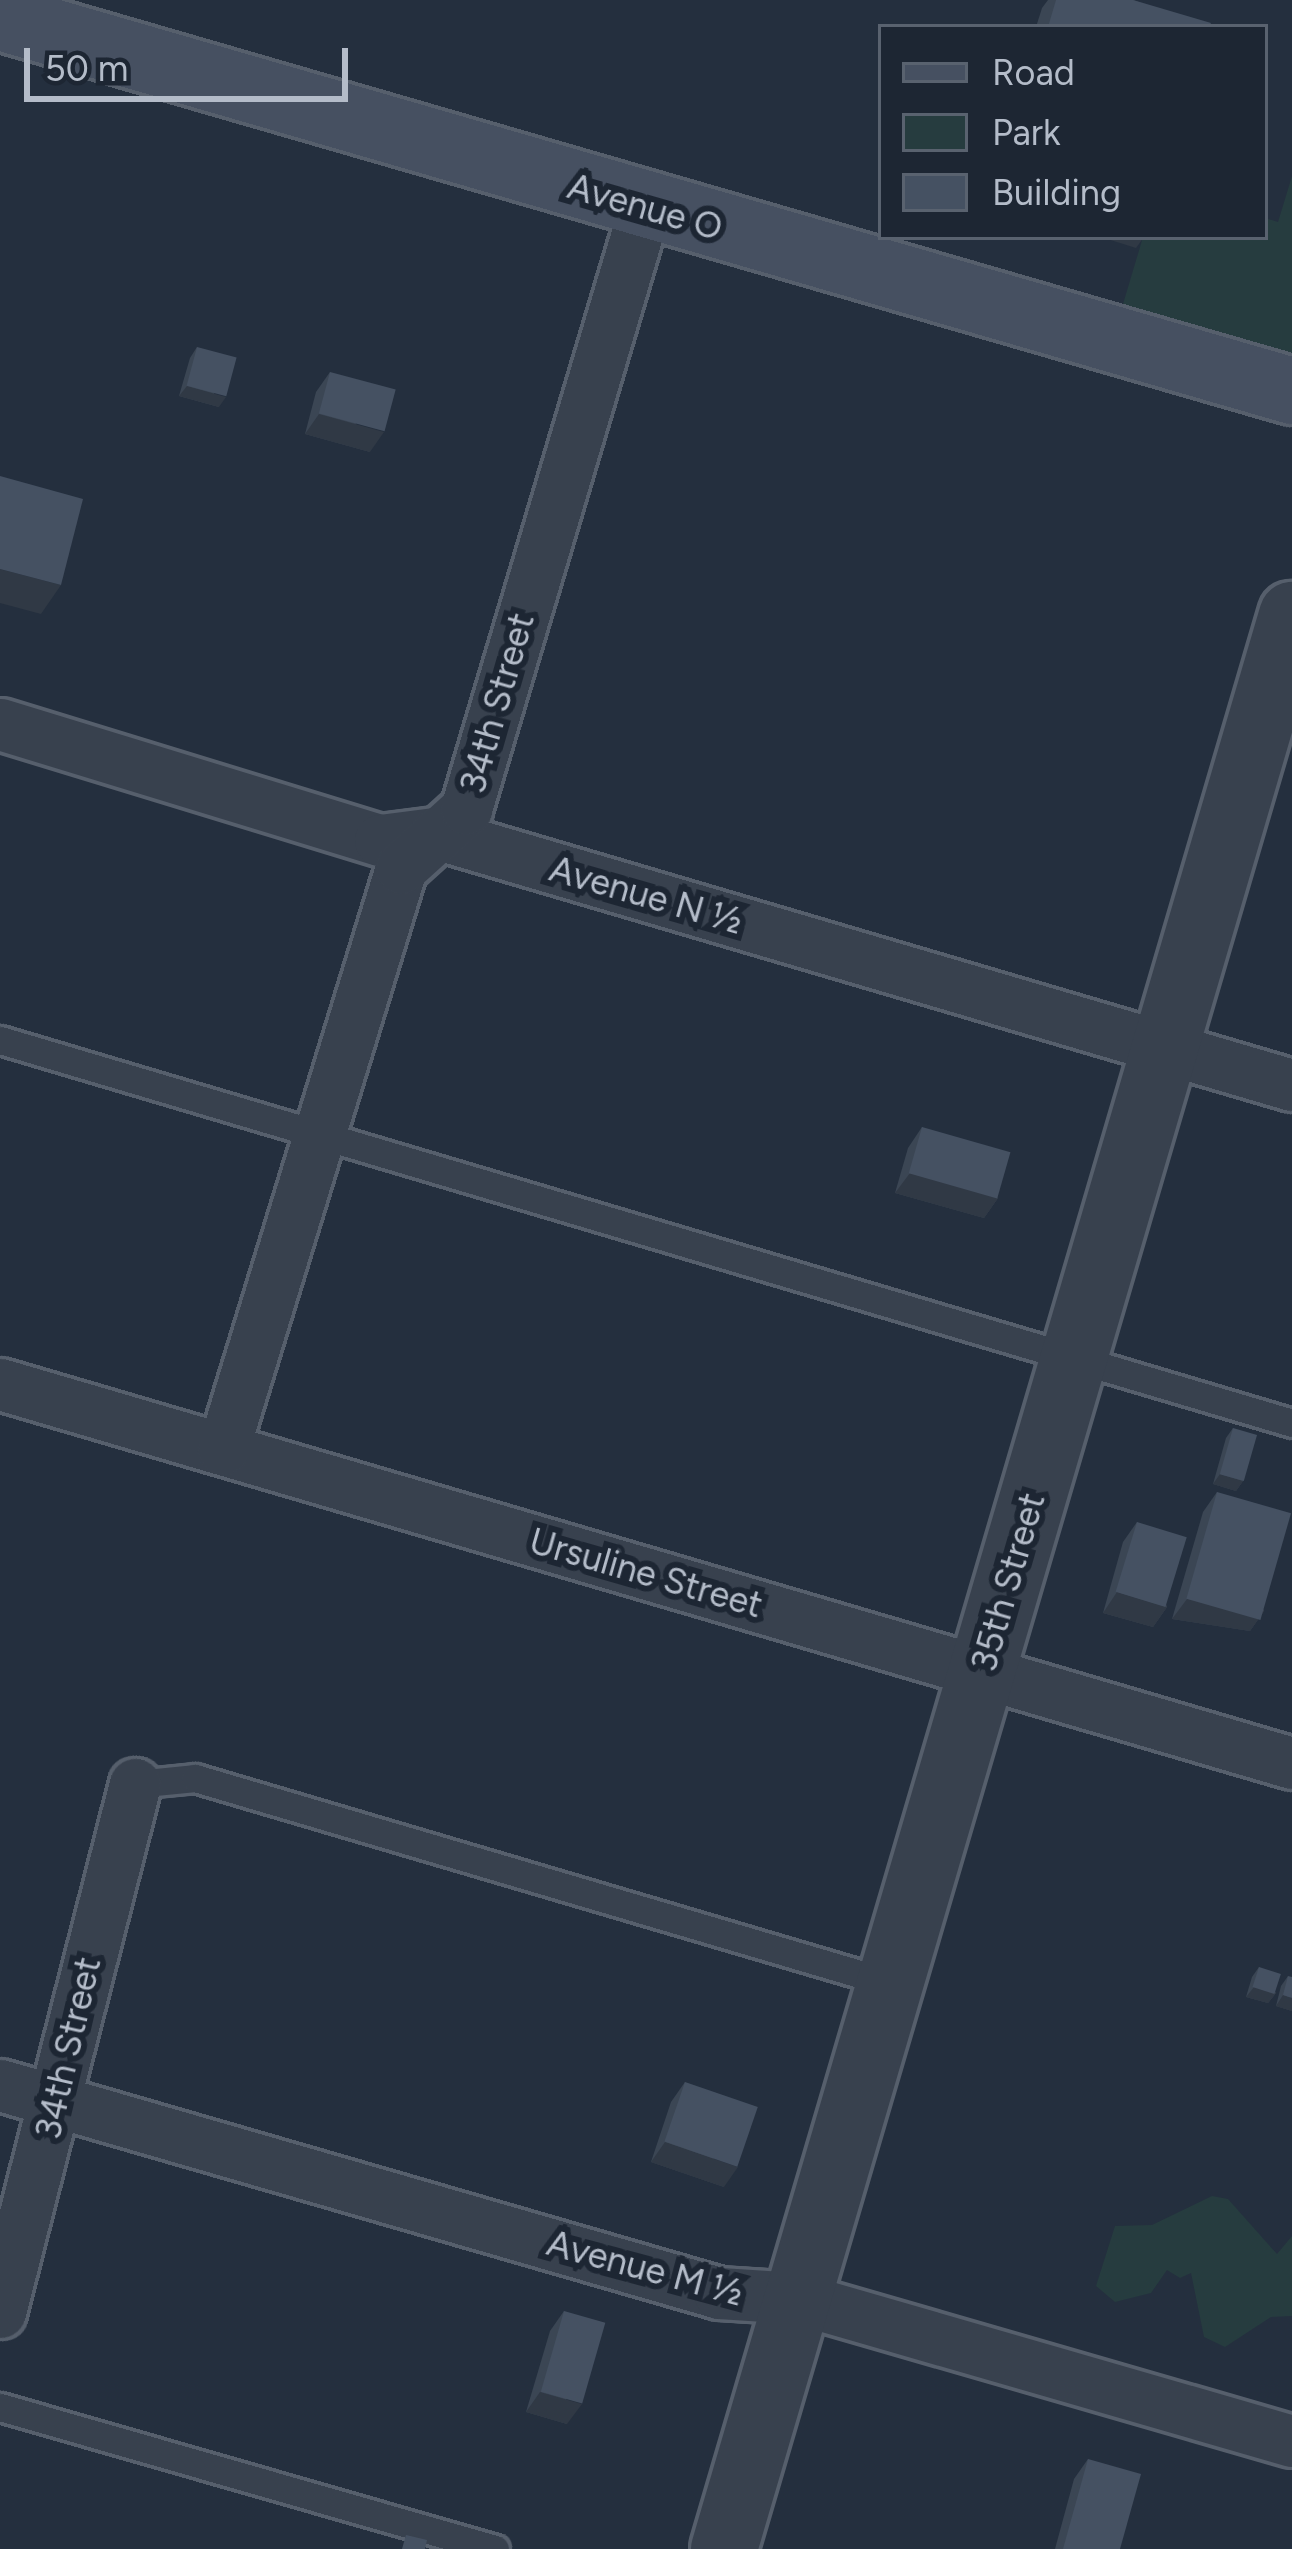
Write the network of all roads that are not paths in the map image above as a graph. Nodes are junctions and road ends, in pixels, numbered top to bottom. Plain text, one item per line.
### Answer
1 (0, 17) edge
2 (645, 207) junction
3 (1292, 391) edge
4 (1292, 615) edge
5 (0, 724) edge
6 (435, 833) junction
7 (0, 1040) edge
8 (1163, 1046) junction
9 (1292, 1085) edge
10 (319, 1134) junction
11 (1073, 1359) junction
12 (0, 1384) edge
13 (1292, 1423) edge
14 (223, 1449) junction
15 (982, 1672) junction
16 (1292, 1762) edge
17 (135, 1784) joint
18 (890, 1983) junction
19 (0, 2085) edge
20 (59, 2102) junction
21 (797, 2298) junction
22 (0, 2312) edge
23 (0, 2407) edge
24 (1292, 2441) edge
25 (495, 2549) edge
26 (724, 2549) edge

1 - 2 main road, Avenue O
2 - 3 main road, Avenue O
2 - 6 street, 34th Street
4 - 8 street, 35th Street
5 - 6 street, Avenue N ½
6 - 8 street, Avenue N ½
6 - 10 street, 34th Street
7 - 10 lane
8 - 9 street, Avenue N ½
8 - 11 street, 35th Street
10 - 11 lane
10 - 14 street, 34th Street
11 - 13 lane
11 - 15 street, 35th Street
12 - 14 street, Ursuline Street
14 - 15 street, Ursuline Street
15 - 16 street, Ursuline Street
15 - 18 street, 35th Street
17 - 18 lane
17 - 20 street, 34th Street
18 - 21 street, 35th Street
19 - 20 street, Avenue M ½
20 - 21 street, Avenue M ½
20 - 22 street, 34th Street
21 - 24 street, Avenue M ½
21 - 26 street, 35th Street
23 - 25 lane

